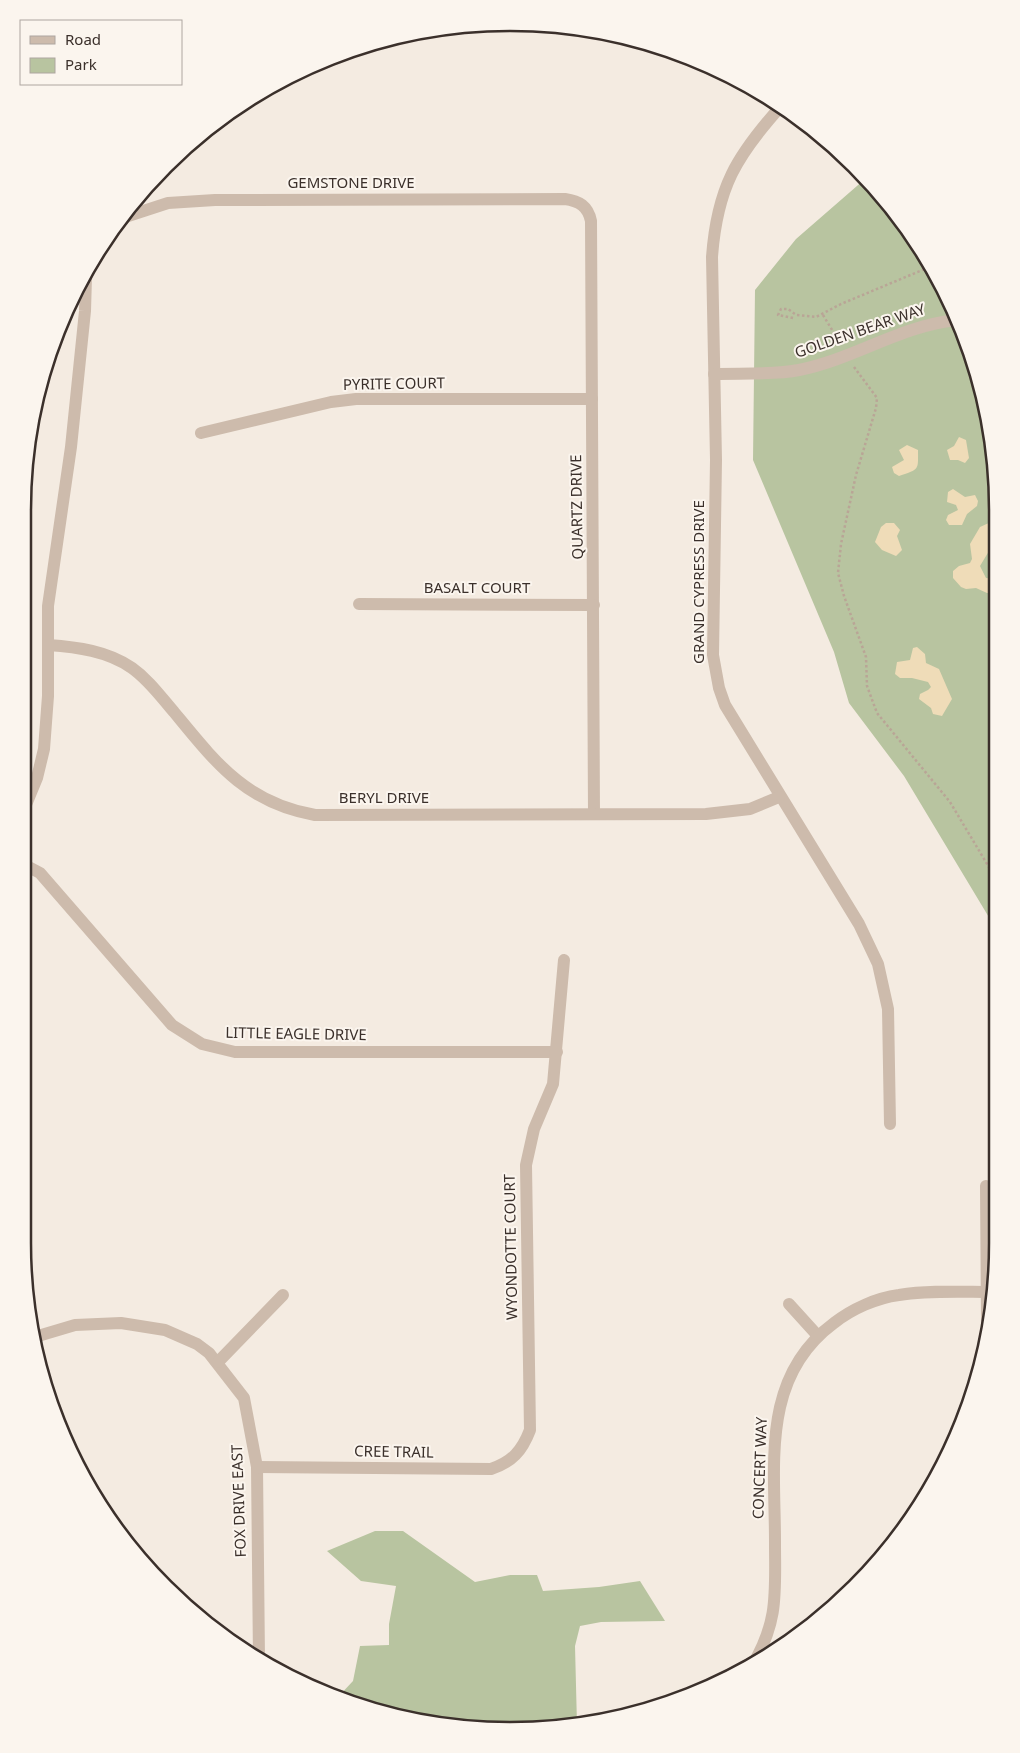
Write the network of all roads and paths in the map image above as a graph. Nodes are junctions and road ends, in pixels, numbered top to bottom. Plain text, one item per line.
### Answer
1 (776, 112) edge
2 (582, 204) joint
3 (134, 214) edge
4 (924, 269) edge
5 (86, 289) edge
6 (823, 314) junction
7 (794, 318) dead end
8 (949, 321) edge
9 (846, 355) junction
10 (714, 374) junction
11 (592, 399) junction
12 (201, 432) dead end
13 (359, 604) dead end
14 (594, 605) junction
15 (48, 645) junction
16 (31, 791) edge
17 (780, 797) junction
18 (594, 814) junction
19 (989, 867) edge
20 (31, 868) edge
21 (564, 960) dead end
22 (557, 1052) junction
23 (890, 1124) dead end
24 (986, 1186) dead end
25 (988, 1266) edge
26 (986, 1292) edge
27 (283, 1295) dead end
28 (789, 1304) dead end
29 (40, 1335) edge
30 (818, 1336) junction
31 (218, 1362) junction
32 (524, 1447) joint
33 (256, 1467) junction
34 (259, 1650) edge
35 (762, 1650) edge

1 - 10 street, GRAND CYPRESS DRIVE
2 - 3 street, GEMSTONE DRIVE
2 - 11 street, QUARTZ DRIVE
4 - 6 path
5 - 15 street
6 - 7 path
6 - 9 path
8 - 9 street, GOLDEN BEAR WAY
9 - 10 street, GOLDEN BEAR WAY
9 - 19 path
10 - 17 street, GRAND CYPRESS DRIVE
11 - 12 street, PYRITE COURT
11 - 14 street, QUARTZ DRIVE
13 - 14 street, BASALT COURT
14 - 18 street, QUARTZ DRIVE
15 - 16 street
15 - 18 street, BERYL DRIVE
17 - 18 street, BERYL DRIVE
17 - 23 street, GRAND CYPRESS DRIVE
20 - 22 street, LITTLE EAGLE DRIVE
21 - 22 street, WYONDOTTE COURT
22 - 32 street, WYONDOTTE COURT
24 - 25 street
26 - 30 street, CONCERT WAY
27 - 31 street
28 - 30 street
29 - 31 street, FOX DRIVE EAST
30 - 35 street, CONCERT WAY
31 - 33 street, FOX DRIVE EAST
32 - 33 street, CREE TRAIL
33 - 34 street, FOX DRIVE EAST

